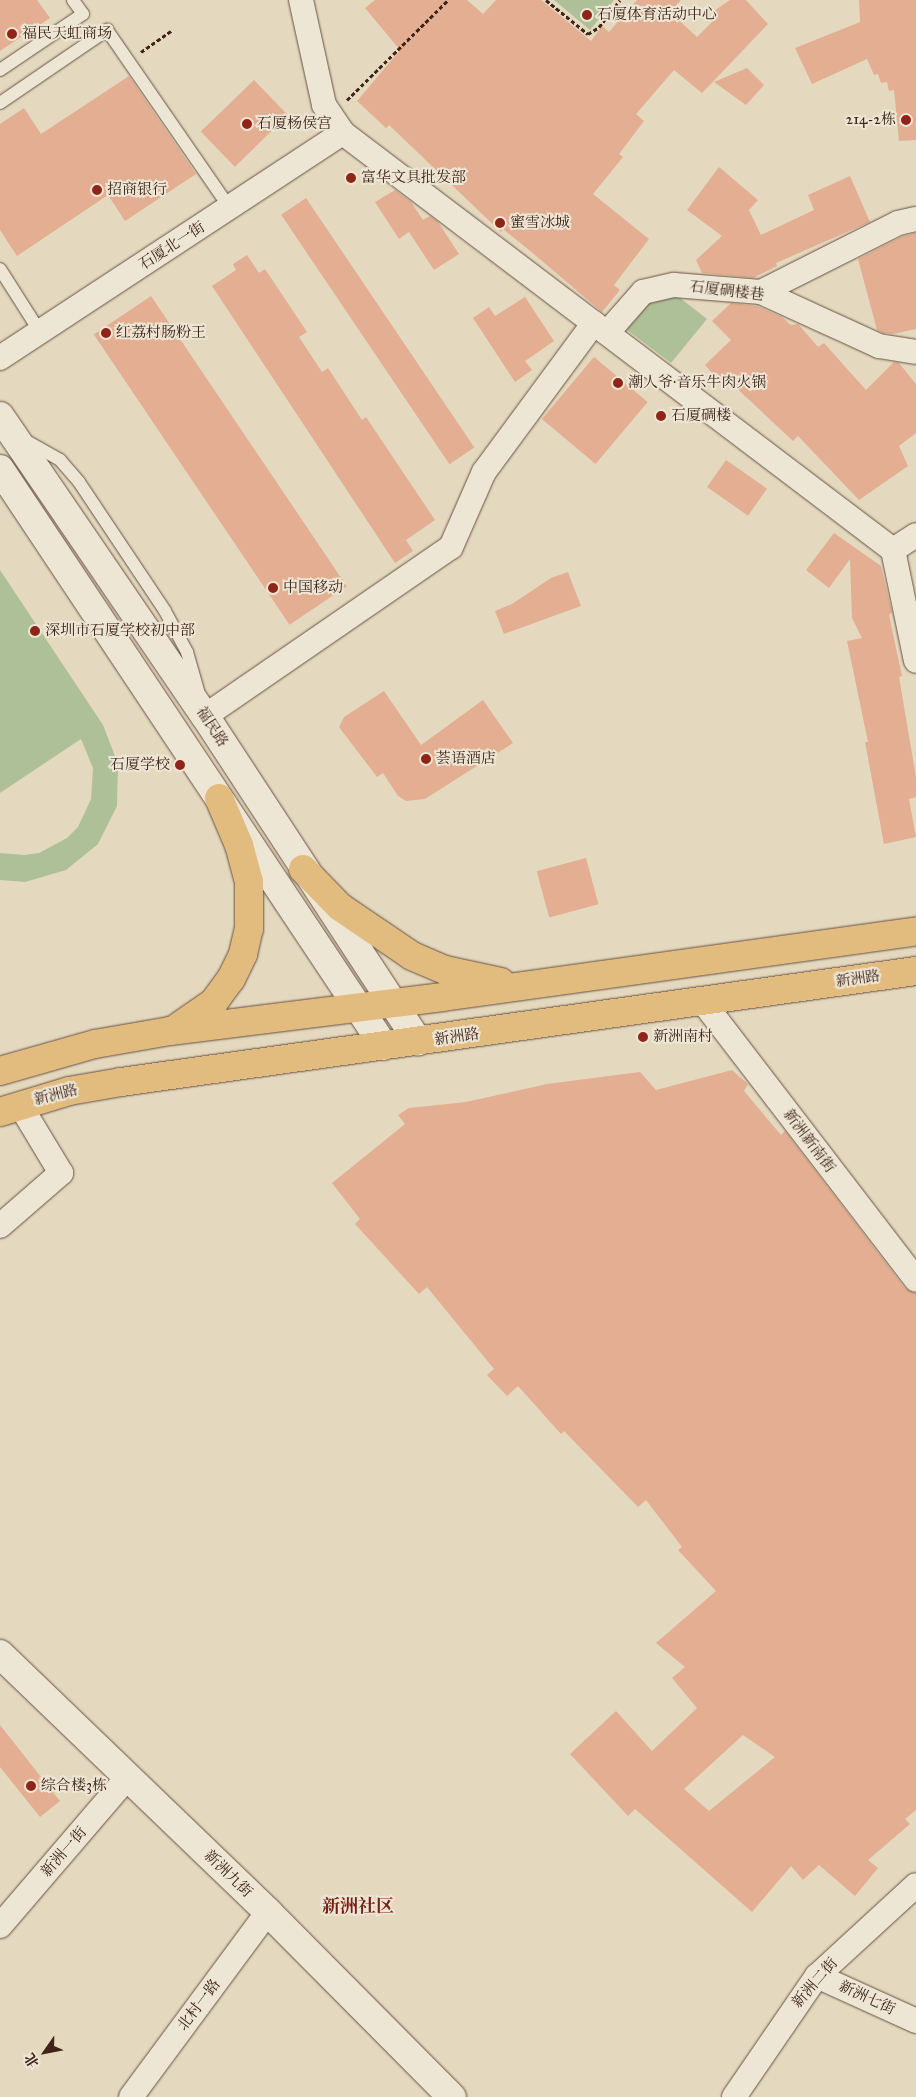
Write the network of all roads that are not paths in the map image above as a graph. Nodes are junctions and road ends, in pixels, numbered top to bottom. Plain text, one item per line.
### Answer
1 (73, 0) edge
2 (301, 0) edge
3 (0, 70) edge
4 (0, 103) edge
5 (338, 126) junction
6 (230, 208) junction
7 (916, 219) edge
8 (0, 270) edge
9 (761, 292) junction
10 (600, 328) junction
11 (40, 332) junction
12 (916, 352) edge
13 (0, 358) edge
14 (6, 425) edge
15 (0, 469) edge
16 (916, 535) edge
17 (893, 550) junction
18 (916, 661) edge
19 (205, 716) junction
20 (219, 798) junction
21 (303, 869) junction
22 (916, 931) edge
23 (916, 971) edge
24 (522, 986) junction
25 (703, 1002) junction
26 (392, 1003) junction
27 (358, 1007) junction
28 (170, 1031) junction
29 (418, 1042) junction
30 (384, 1046) junction
31 (34, 1061) junction
32 (1, 1070) edge
33 (21, 1105) edge
34 (0, 1226) edge
35 (916, 1280) edge
36 (0, 1654) edge
37 (128, 1778) junction
38 (916, 1885) edge
39 (268, 1912) junction
40 (0, 1926) edge
41 (817, 1976) junction
42 (916, 2021) edge
43 (131, 2097) edge
44 (452, 2097) edge
45 (734, 2097) edge

1 - 3 lane
2 - 5 street
4 - 6 lane
5 - 6 street, 石厦北一街
5 - 10 street
6 - 11 street, 石厦北一街
7 - 9 street
8 - 11 lane
9 - 10 street, 石厦碉楼巷
9 - 12 street, 石厦碉楼巷
10 - 17 street
10 - 19 street, 石厦碉楼巷
11 - 13 street, 石厦北一街
14 - 19 main road, 福民路
15 - 20 main road
16 - 17 street
17 - 18 street
19 - 21 main road, 福民路
20 - 27 main road
20 - 28 main road
21 - 24 main road
21 - 26 main road, 福民路
22 - 24 main road
23 - 25 main road, 新洲路
24 - 26 main road
25 - 29 main road, 新洲路
25 - 35 street, 新洲新南街
26 - 27 main road
26 - 29 main road, 福民路
27 - 28 main road
27 - 30 main road
28 - 31 main road
29 - 30 main road, 新洲路
30 - 33 main road, 新洲路
31 - 32 main road
31 - 33 main road
33 - 34 street
36 - 37 main road, 新洲九街
37 - 39 main road, 新洲九街
37 - 40 street, 新洲一街
38 - 41 street, 新洲二街
39 - 43 street, 北村一路
39 - 44 main road, 新洲九街
41 - 42 street, 新洲七街
41 - 45 street, 新洲二街

